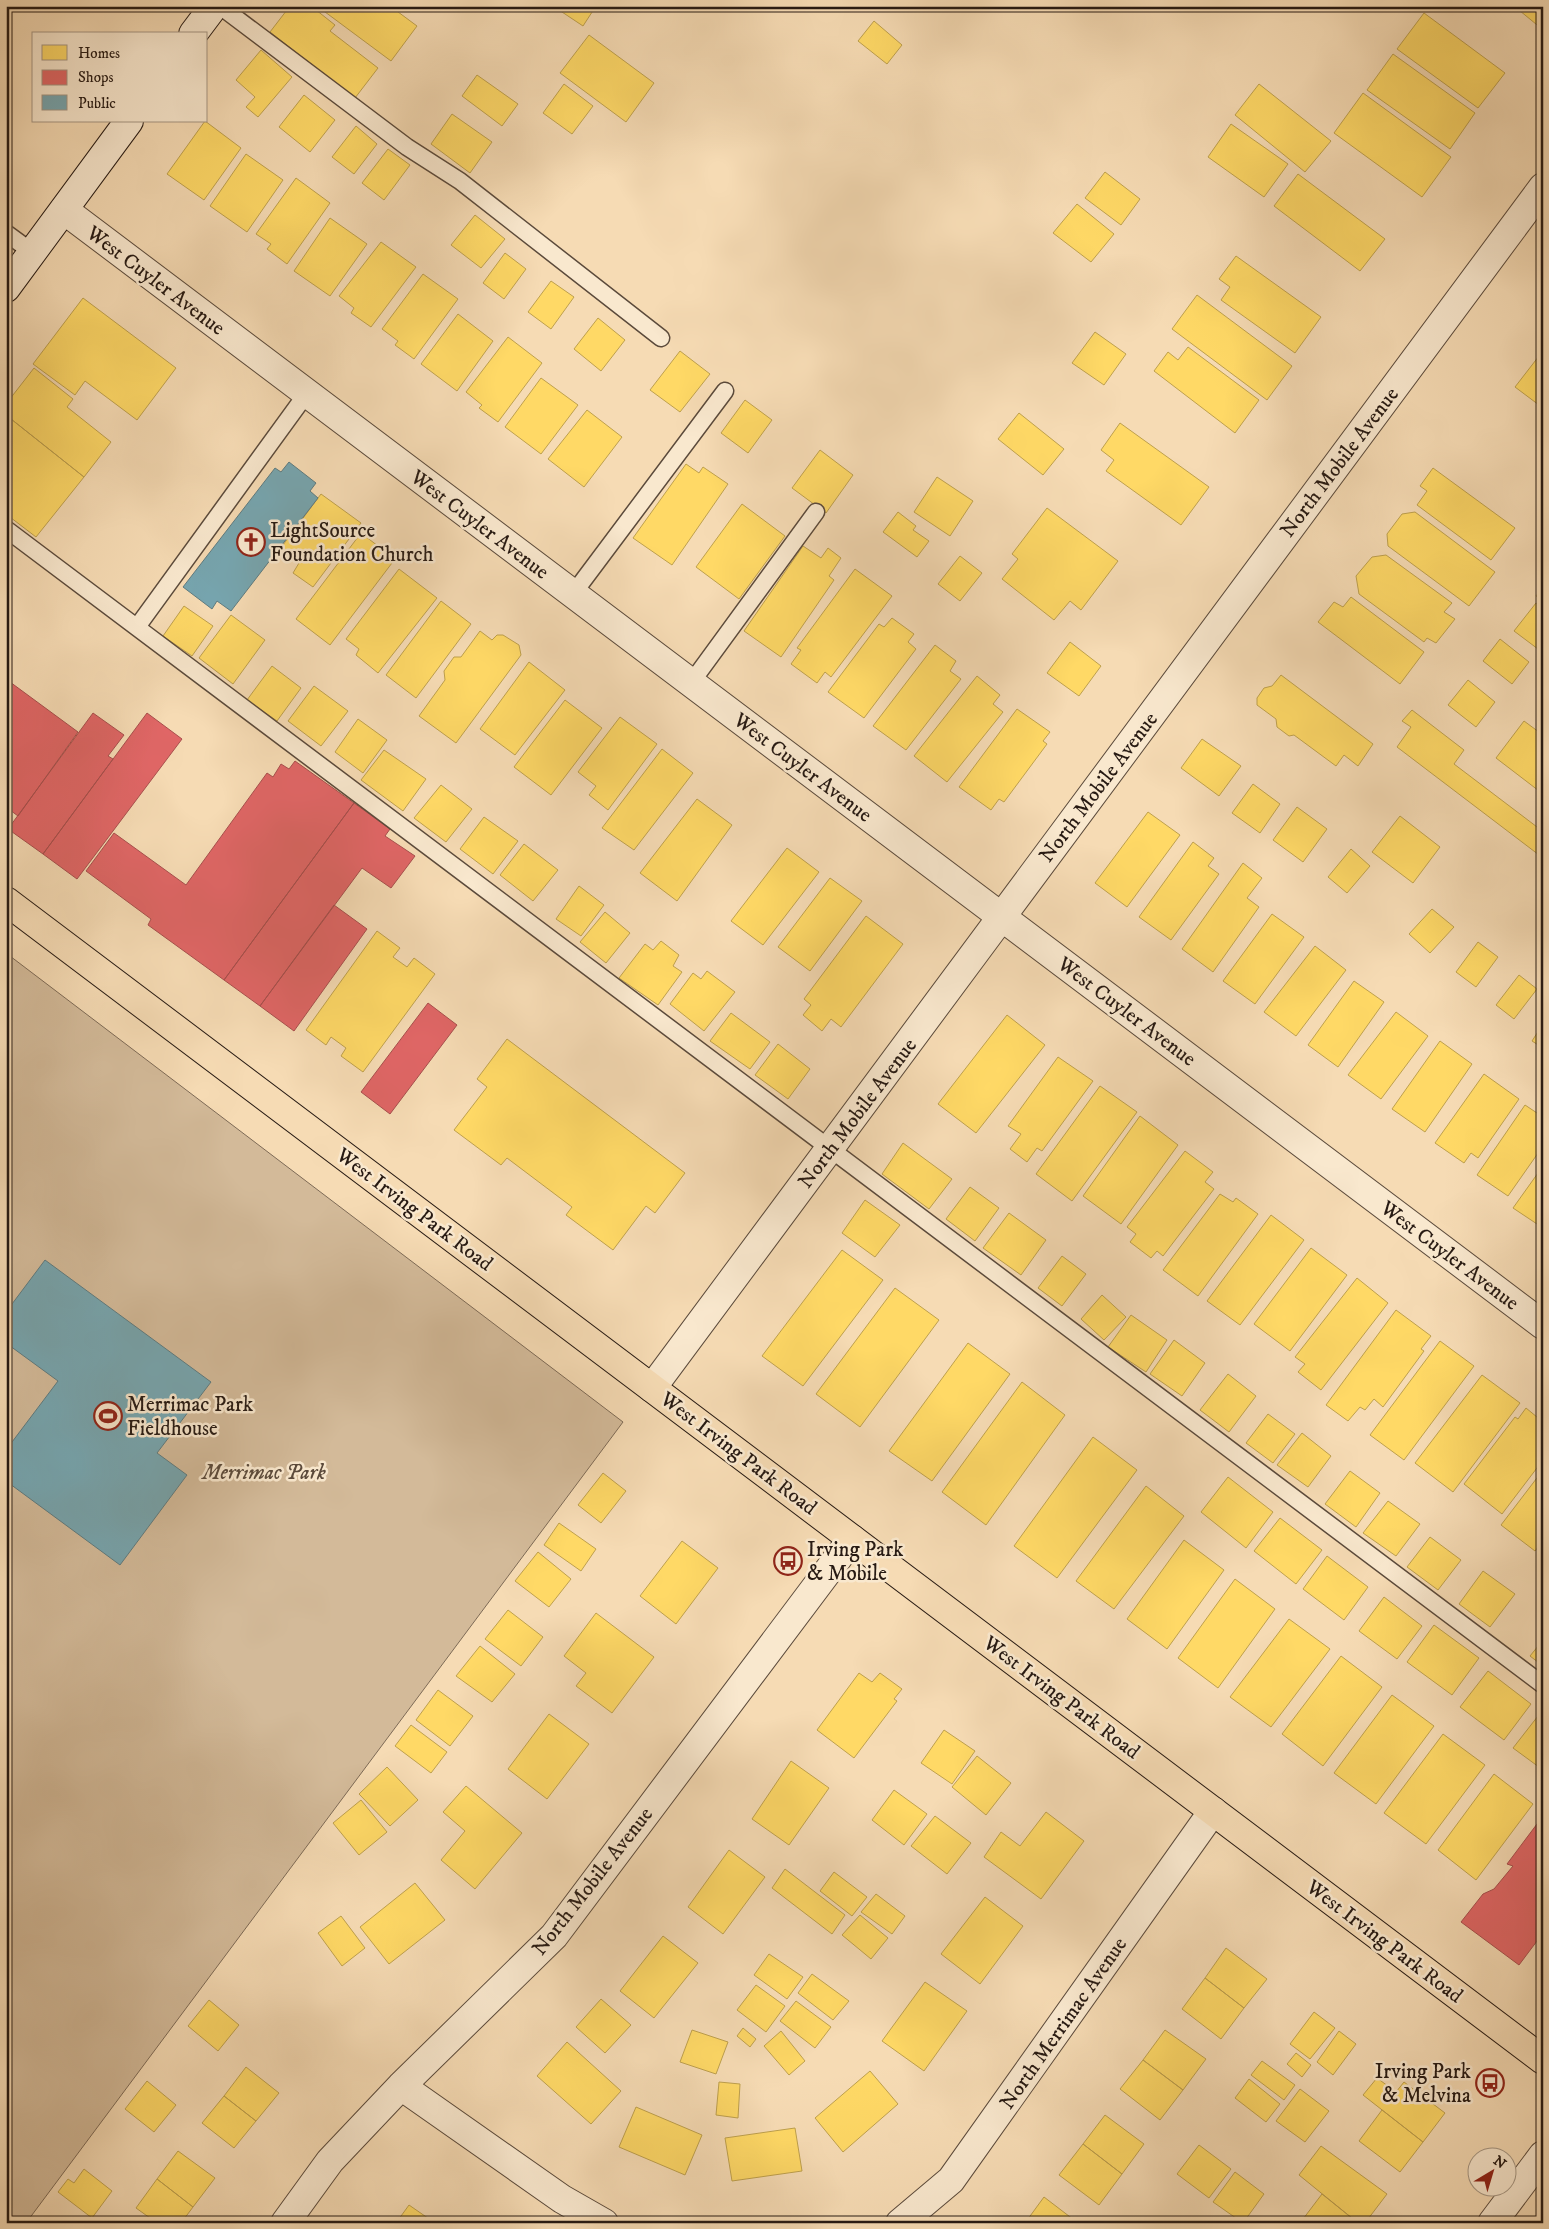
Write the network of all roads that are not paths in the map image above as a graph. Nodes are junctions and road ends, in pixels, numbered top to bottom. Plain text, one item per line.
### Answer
1 (214, 6) edge
2 (220, 6) edge
3 (195, 32) edge
4 (128, 122) edge
5 (1543, 187) edge
6 (64, 210) junction
7 (6, 233) edge
8 (32, 252) junction
9 (6, 288) edge
10 (661, 338) dead end
11 (725, 391) dead end
12 (306, 393) junction
13 (816, 512) dead end
14 (6, 529) edge
15 (573, 594) junction
16 (137, 627) junction
17 (691, 682) junction
18 (6, 901) edge
19 (1002, 917) junction
20 (830, 1149) junction
21 (1543, 1325) edge
22 (652, 1388) junction
23 (852, 1539) junction
24 (1543, 1685) edge
25 (1213, 1811) junction
26 (1543, 2060) edge
27 (401, 2086) junction
28 (1543, 2155) edge
29 (285, 2223) edge
30 (604, 2223) edge
31 (900, 2223) edge
32 (1492, 2223) edge

1 - 3 street
2 - 10 lane
4 - 6 street
5 - 19 street, North Mobile Avenue
6 - 8 street
6 - 12 street, West Cuyler Avenue
7 - 8 lane
8 - 9 street
11 - 15 lane
12 - 15 street, West Cuyler Avenue
12 - 16 lane
13 - 17 lane
14 - 16 lane
15 - 17 street, West Cuyler Avenue
16 - 20 lane
17 - 19 street, West Cuyler Avenue
18 - 22 main road, West Irving Park Road
19 - 20 street, North Mobile Avenue
19 - 21 street, West Cuyler Avenue
20 - 22 street, North Mobile Avenue
20 - 24 lane
22 - 23 main road, West Irving Park Road
23 - 25 main road, West Irving Park Road
23 - 27 street, North Mobile Avenue
25 - 26 main road, West Irving Park Road
25 - 31 street, North Merrimac Avenue
27 - 29 street, North Mobile Avenue
27 - 30 street
28 - 32 street

